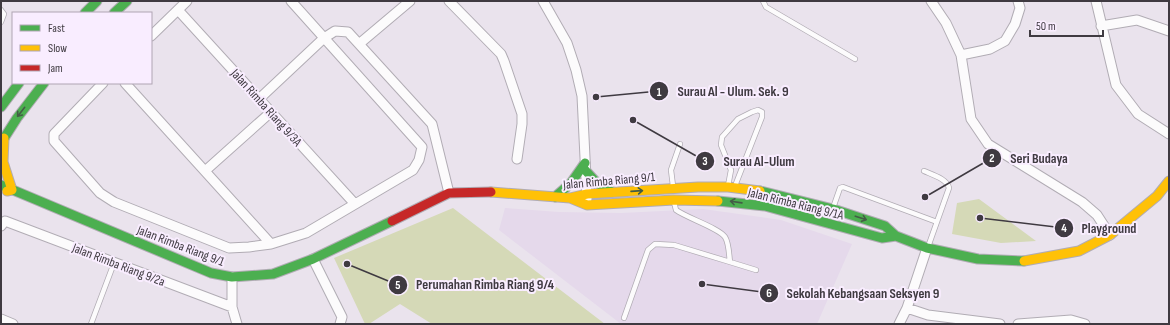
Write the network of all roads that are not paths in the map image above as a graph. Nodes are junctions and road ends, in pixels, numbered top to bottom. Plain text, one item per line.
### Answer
1 (97, 1) edge
2 (127, 1) edge
3 (187, 1) edge
4 (291, 1) edge
5 (410, 1) edge
6 (449, 1) edge
7 (543, 1) edge
8 (763, 1) edge
9 (931, 1) edge
10 (1018, 1) edge
11 (1096, 1) edge
12 (1, 10) edge
13 (178, 10) junction
14 (85, 12) edge
15 (115, 12) edge
16 (1, 22) edge
17 (1101, 26) junction
18 (1169, 31) edge
19 (152, 35) edge
20 (324, 38) junction
21 (359, 44) junction
22 (961, 55) junction
23 (855, 58) dead end
24 (18, 84) edge
25 (43, 84) edge
26 (102, 84) edge
27 (127, 84) edge
28 (259, 99) junction
29 (1, 107) edge
30 (271, 112) junction
31 (1169, 134) edge
32 (2, 140) edge
33 (680, 144) dead end
34 (517, 159) dead end
35 (585, 166) junction
36 (205, 171) junction
37 (924, 171) dead end
38 (1169, 181) edge
39 (1, 186) edge
40 (731, 187) junction
41 (673, 188) junction
42 (12, 190) junction
43 (1, 192) edge
44 (613, 192) junction
45 (450, 194) junction
46 (587, 194) junction
47 (555, 197) junction
48 (570, 198) junction
49 (674, 200) junction
50 (355, 204) junction
51 (587, 205) junction
52 (833, 209) junction
53 (937, 222) junction
54 (829, 223) junction
55 (3, 224) edge
56 (1110, 235) junction
57 (896, 236) junction
58 (271, 244) junction
59 (927, 248) junction
60 (313, 259) junction
61 (730, 262) junction
62 (114, 263) junction
63 (756, 270) dead end
64 (232, 277) junction
65 (232, 307) junction
66 (906, 308) junction
67 (624, 318) dead end
68 (1, 319) edge
69 (13, 324) edge
70 (91, 324) edge
71 (237, 324) edge
72 (340, 324) edge
73 (899, 324) edge
74 (1000, 324) edge
75 (1018, 324) edge
76 (1085, 324) edge

1 - 14 street
2 - 15 street
3 - 13 street
4 - 20 street
5 - 21 street
6 - 34 street
7 - 35 street
8 - 23 lane
9 - 22 street
10 - 22 street
11 - 17 street
12 - 16 lane
13 - 19 street
13 - 28 street, Jalan Rimba Riang 9/3A
17 - 18 street
17 - 31 street
20 - 21 street
20 - 28 street
20 - 50 street
21 - 45 street
22 - 56 street
24 - 29 street
25 -> 32 street
26 - 58 street
27 - 36 street
28 - 30 street, Jalan Rimba Riang 9/3A
30 - 36 street
30 - 50 street, Jalan Rimba Riang 9/3A
32 - 42 street
33 - 41 lane
35 - 44 street
35 - 46 street
35 - 47 street
36 - 58 street
37 - 53 lane
38 - 56 street, Jalan Rimba Riang 9/1
39 - 42 street, Jalan Rimba Riang 9/1
40 - 40 lane
40 - 41 street, Jalan Rimba Riang 9/1
40 - 52 street, Jalan Rimba Riang 9/1
44 -> 41 street, Jalan Rimba Riang 9/1
41 - 49 lane
42 - 43 street
42 - 64 street, Jalan Rimba Riang 9/1
44 - 46 street, Jalan Rimba Riang 9/1
45 - 47 street, Jalan Rimba Riang 9/1
45 - 60 street, Jalan Rimba Riang 9/1
46 - 48 street, Jalan Rimba Riang 9/1
46 - 51 street
47 - 48 street, Jalan Rimba Riang 9/1
48 - 51 street, Jalan Rimba Riang 9/1A
49 - 51 street, Jalan Rimba Riang 9/1A
54 -> 49 street, Jalan Rimba Riang 9/1A
49 - 61 lane
50 - 58 street
52 - 53 lane
52 - 54 street
52 -> 57 street, Jalan Rimba Riang 9/1
53 - 59 lane
54 - 57 street, Jalan Rimba Riang 9/1A
55 - 62 street, Jalan Rimba Riang 9/2a
56 - 59 street, Jalan Rimba Riang 9/1
57 - 59 street, Jalan Rimba Riang 9/1
59 - 66 street
60 - 64 street, Jalan Rimba Riang 9/1
60 - 72 street
61 - 63 lane
61 - 67 lane
62 - 65 street, Jalan Rimba Riang 9/2a
62 - 70 lane
64 - 65 street
65 - 71 street
66 - 73 street
66 - 74 street
68 - 69 street
75 - 76 street

